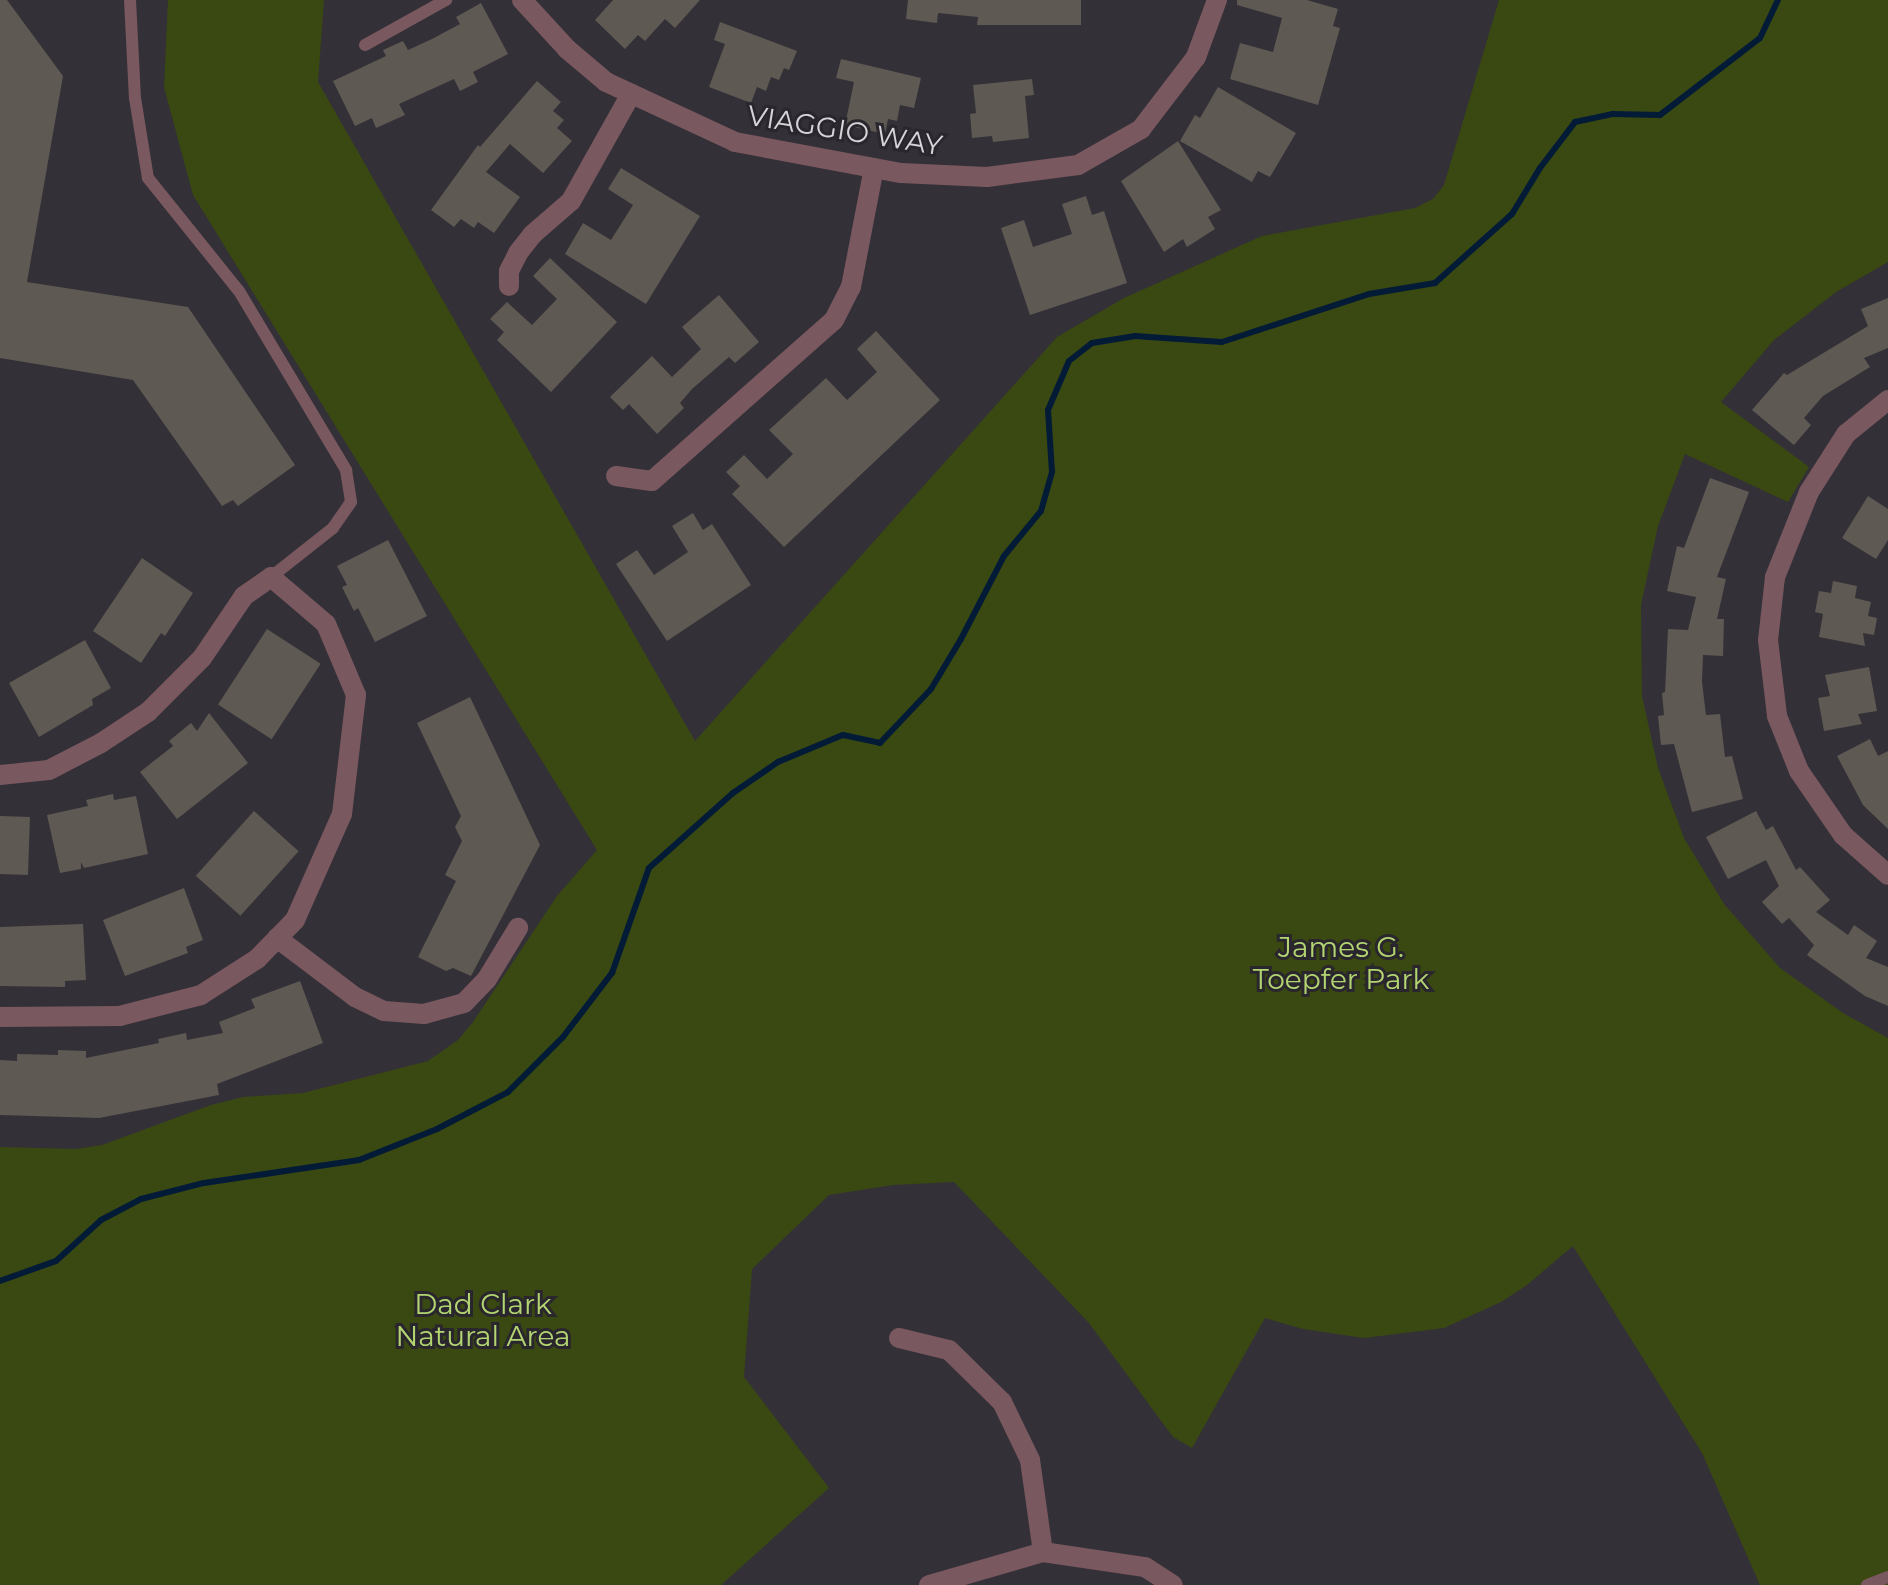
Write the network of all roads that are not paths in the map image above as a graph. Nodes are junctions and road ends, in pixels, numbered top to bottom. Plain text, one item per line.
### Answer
1 (130, 0) edge
2 (446, 0) edge
3 (522, 0) edge
4 (1217, 0) edge
5 (365, 45) dead end
6 (631, 94) junction
7 (874, 168) junction
8 (509, 286) dead end
9 (1888, 400) edge
10 (616, 476) dead end
11 (271, 577) junction
12 (0, 775) edge
13 (1888, 875) edge
14 (518, 928) dead end
15 (277, 938) junction
16 (0, 1017) edge
17 (899, 1338) dead end
18 (1043, 1552) junction
19 (1888, 1577) edge
20 (929, 1585) edge
21 (1173, 1585) edge
22 (1867, 1585) edge

1 - 11 lane
2 - 5 lane
3 - 6 street, VIAGGIO WAY
4 - 7 street, VIAGGIO WAY
6 - 7 street, VIAGGIO WAY
6 - 8 street
7 - 10 street
9 - 13 street
11 - 12 street
11 - 15 street
14 - 15 street
15 - 16 street
17 - 18 street
18 - 20 street
18 - 21 street
19 - 22 lane

